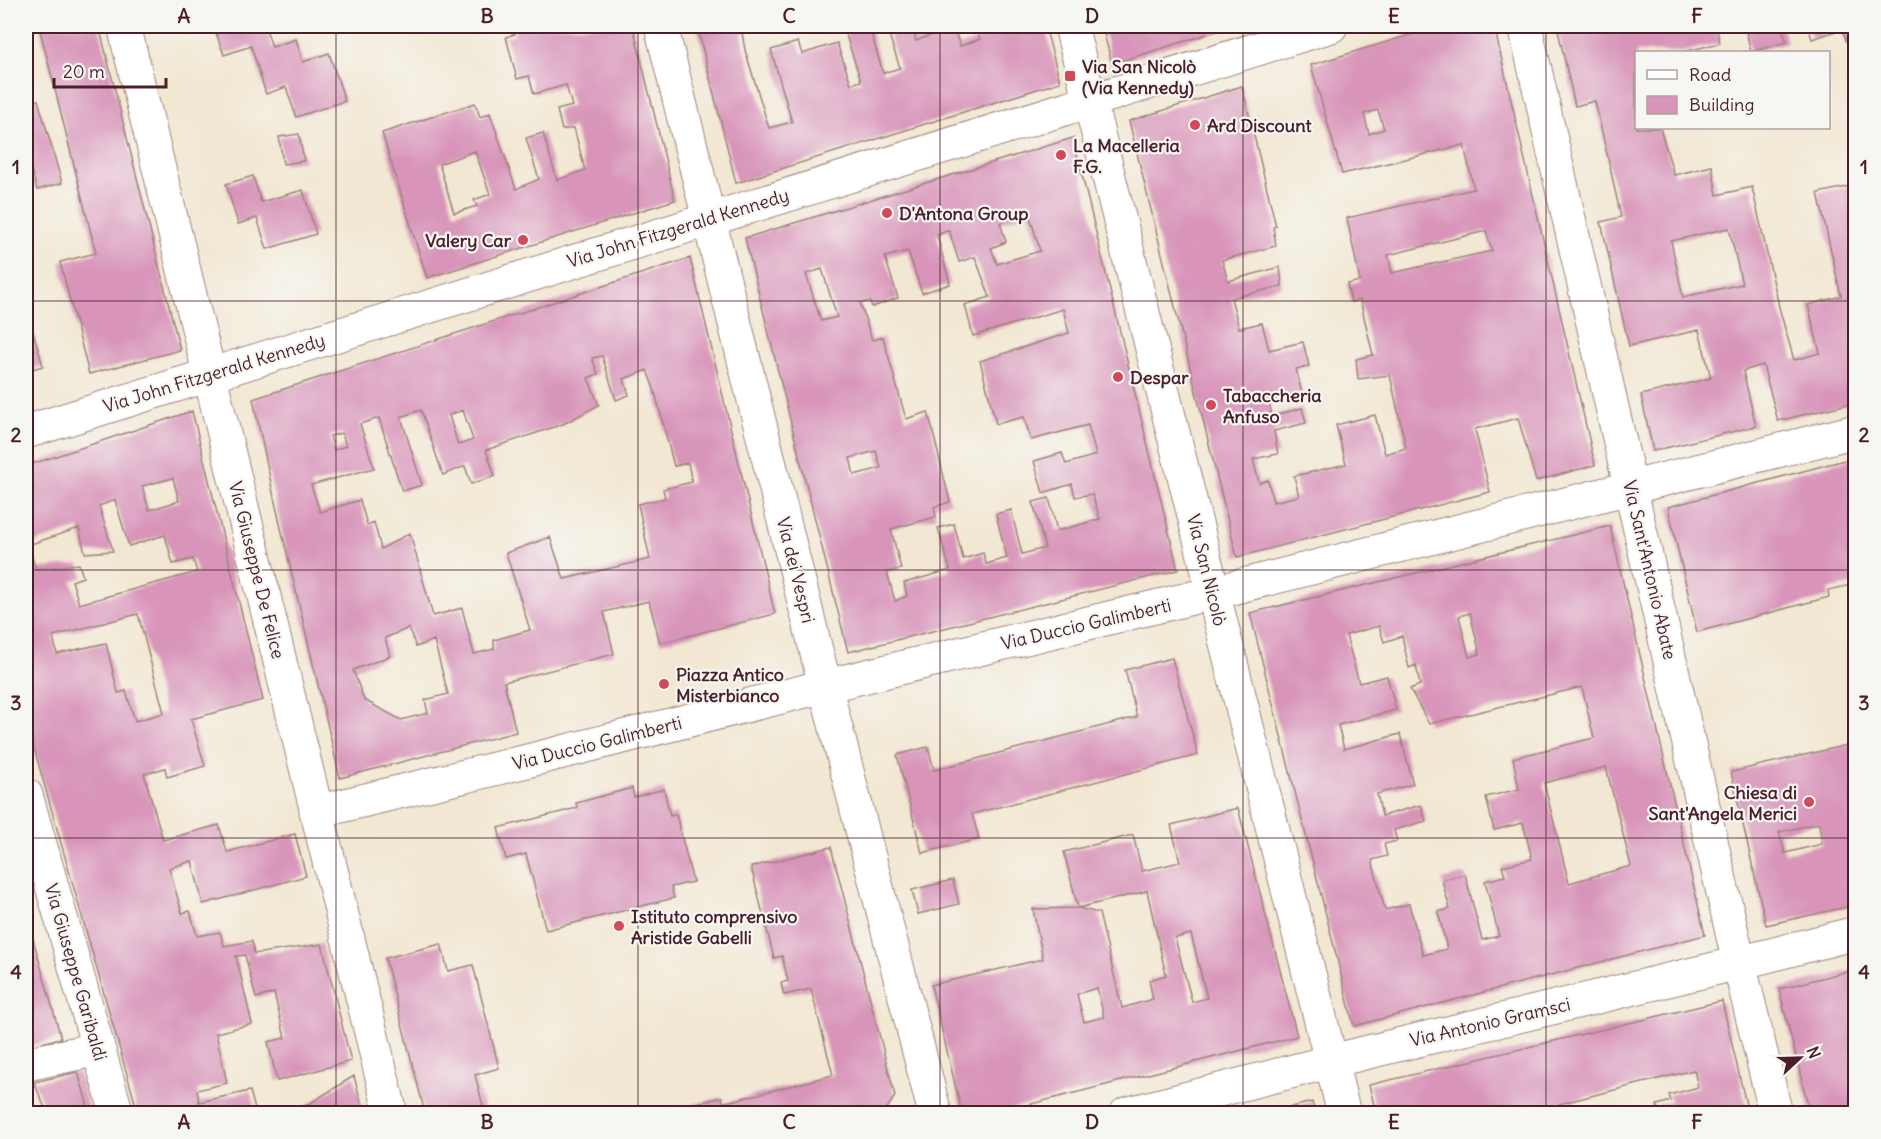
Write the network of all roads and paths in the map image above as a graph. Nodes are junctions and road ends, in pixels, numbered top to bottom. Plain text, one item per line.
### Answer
1 (124, 26) edge
2 (661, 26) edge
3 (1071, 26) edge
4 (1331, 26) edge
5 (1525, 26) edge
6 (1091, 101) junction
7 (709, 218) junction
8 (210, 375) junction
9 (1856, 431) edge
10 (26, 432) edge
11 (1631, 488) junction
12 (1213, 593) junction
13 (825, 686) junction
14 (26, 795) edge
15 (316, 812) junction
16 (1856, 933) edge
17 (1739, 963) junction
18 (98, 1049) junction
19 (1331, 1061) junction
20 (26, 1064) edge
21 (117, 1113) edge
22 (391, 1113) edge
23 (935, 1113) edge
24 (1126, 1113) edge
25 (1344, 1113) edge
26 (1776, 1113) edge

1 - 8 street, Via Giuseppe De Felice
2 - 7 street, Via dei Vespri
3 - 6 street, Via San Nicolò
4 - 6 street, Via John Fitzgerald Kennedy
5 - 11 street, Via Sant'Antonio Abate
6 - 7 street, Via John Fitzgerald Kennedy
6 - 12 street, Via San Nicolò
7 - 8 street, Via John Fitzgerald Kennedy
7 - 13 street, Via dei Vespri
8 - 10 street, Via John Fitzgerald Kennedy
8 - 15 street, Via Giuseppe De Felice
9 - 11 street, Via Duccio Galimberti
11 - 12 street, Via Duccio Galimberti
11 - 17 street, Via Sant'Antonio Abate
12 - 13 street, Via Duccio Galimberti
12 - 19 street, Via San Nicolò
13 - 15 street, Via Duccio Galimberti
13 - 23 street, Via dei Vespri
14 - 18 street, Via Giuseppe Garibaldi
15 - 22 street, Via Giuseppe De Felice
16 - 17 street, Via Antonio Gramsci
17 - 19 street, Via Antonio Gramsci
17 - 26 street, Via Sant'Antonio Abate
18 - 20 street
18 - 21 street, Via Giuseppe Garibaldi
19 - 24 street, Via Antonio Gramsci
19 - 25 street, Via San Nicolò

